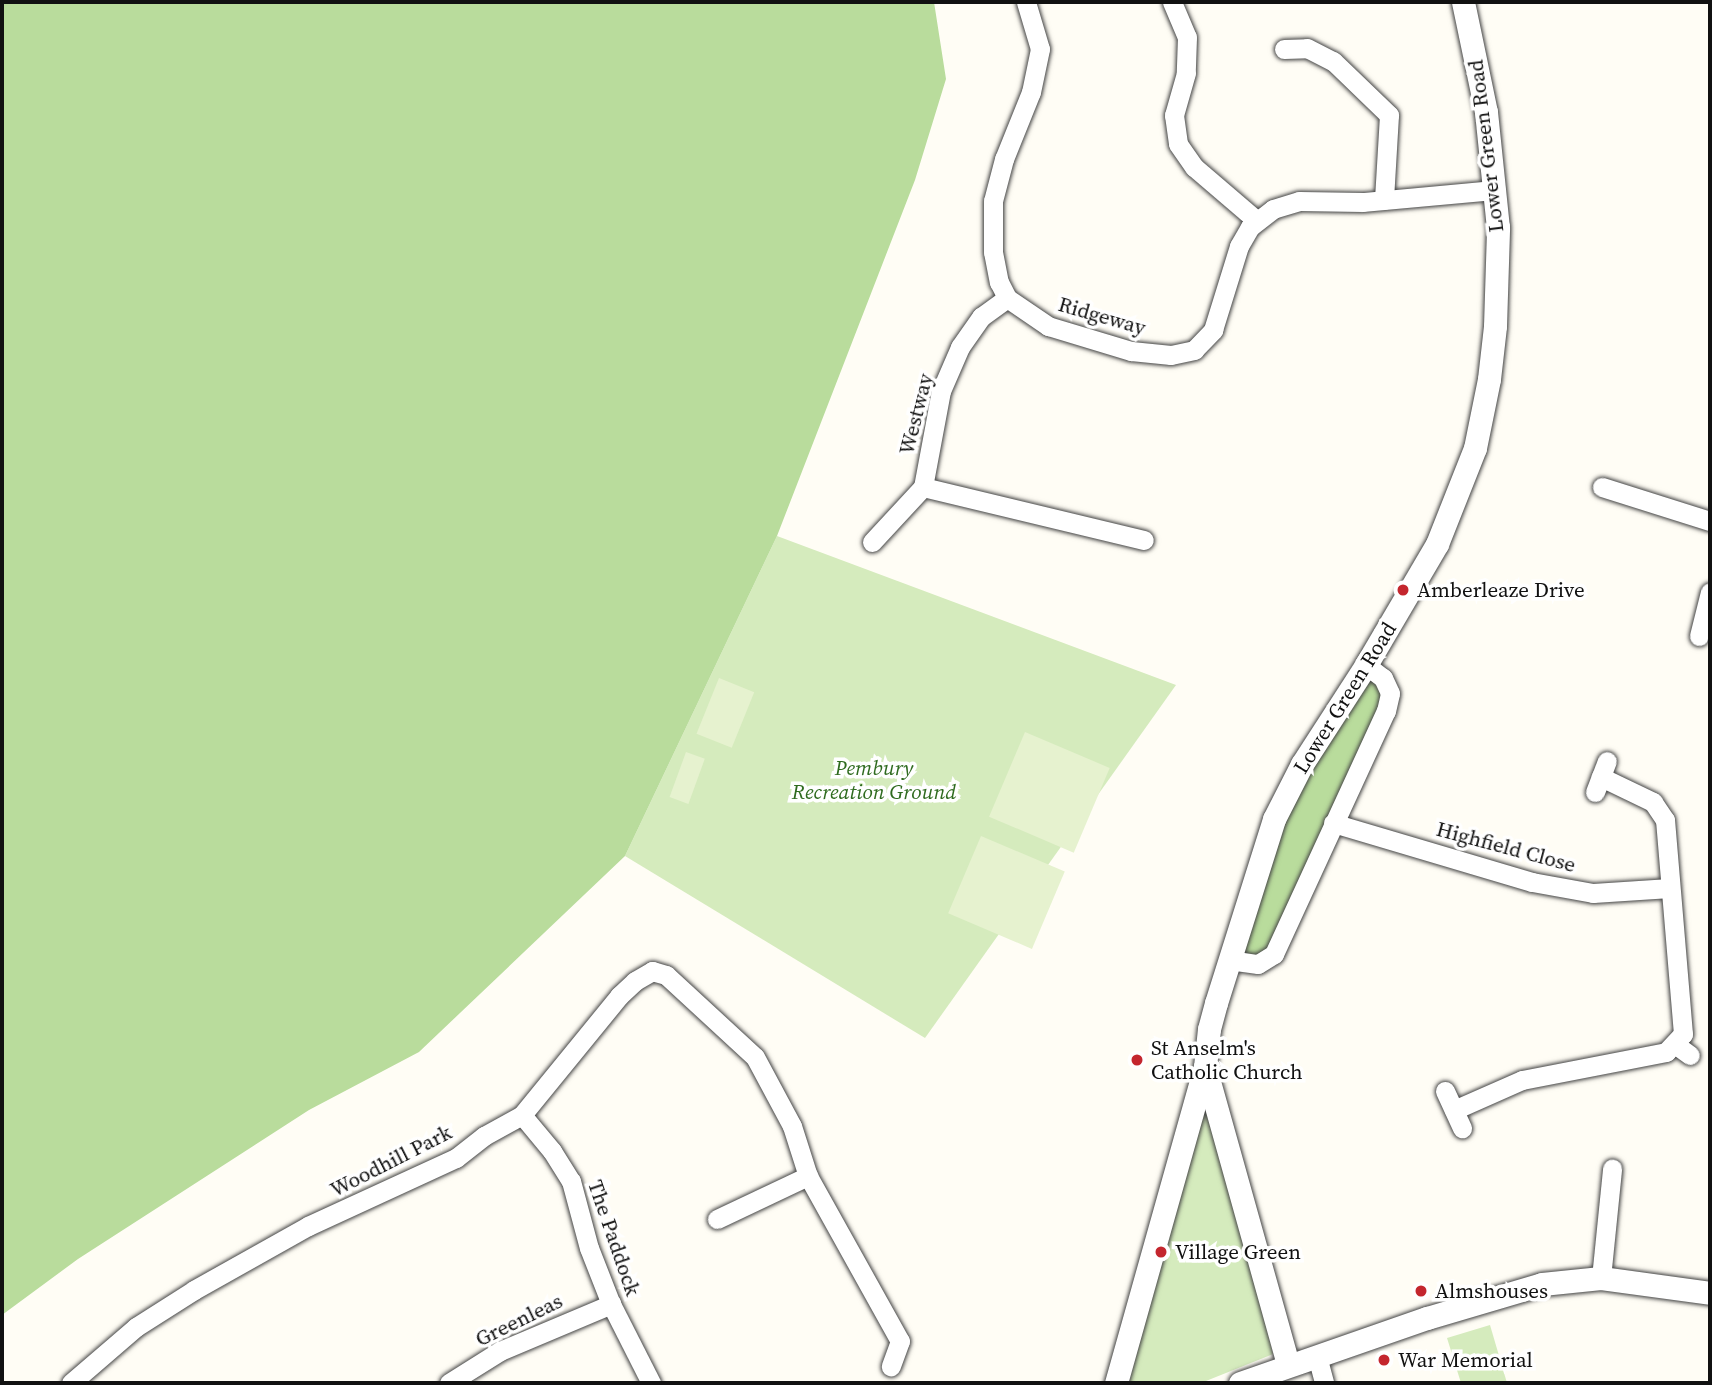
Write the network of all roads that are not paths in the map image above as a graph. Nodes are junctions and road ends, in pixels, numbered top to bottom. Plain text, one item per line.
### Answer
1 (1026, 2) edge
2 (1172, 2) edge
3 (1463, 2) edge
4 (1284, 49) dead end
5 (1495, 190) junction
6 (1384, 200) junction
7 (1256, 220) junction
8 (1007, 298) junction
9 (923, 487) junction
10 (1602, 487) dead end
11 (1710, 521) edge
12 (1144, 540) dead end
13 (872, 542) dead end
14 (1710, 592) edge
15 (1696, 635) edge
16 (1366, 665) junction
17 (1601, 777) dead end
18 (1333, 823) junction
19 (1670, 888) junction
20 (1229, 960) junction
21 (1205, 1067) junction
22 (1445, 1091) dead end
23 (522, 1115) junction
24 (1612, 1169) dead end
25 (808, 1176) junction
26 (717, 1219) dead end
27 (1601, 1278) junction
28 (1710, 1293) edge
29 (611, 1304) junction
30 (1317, 1356) junction
31 (1289, 1365) junction
32 (891, 1366) dead end
33 (71, 1383) edge
34 (449, 1383) edge
35 (651, 1383) edge
36 (1116, 1383) edge
37 (1240, 1383) edge
38 (1324, 1383) edge

1 - 8 street
2 - 7 street
3 - 5 street, Lower Green Road
4 - 6 street
5 - 6 street
5 - 16 street, Lower Green Road
6 - 7 street
7 - 8 street, Ridgeway
8 - 9 street, Westway
9 - 12 street
9 - 13 street, Westway
10 - 11 street
14 - 15 street
16 - 18 street
16 - 20 street, Lower Green Road
17 - 19 street
18 - 19 street, Highfield Close
18 - 20 street
19 - 22 street
20 - 21 street, Lower Green Road
21 - 31 street, Lower Green Road
21 - 36 street, Lower Green Road
23 - 25 street, Woodhill Park
23 - 29 street, The Paddock
23 - 33 street, Woodhill Park
24 - 27 street
25 - 26 street
25 - 32 street, Woodhill Park
27 - 28 street
27 - 30 street
29 - 34 street, Greenleas
29 - 35 street, The Paddock
30 - 31 street
30 - 38 street
31 - 37 street

